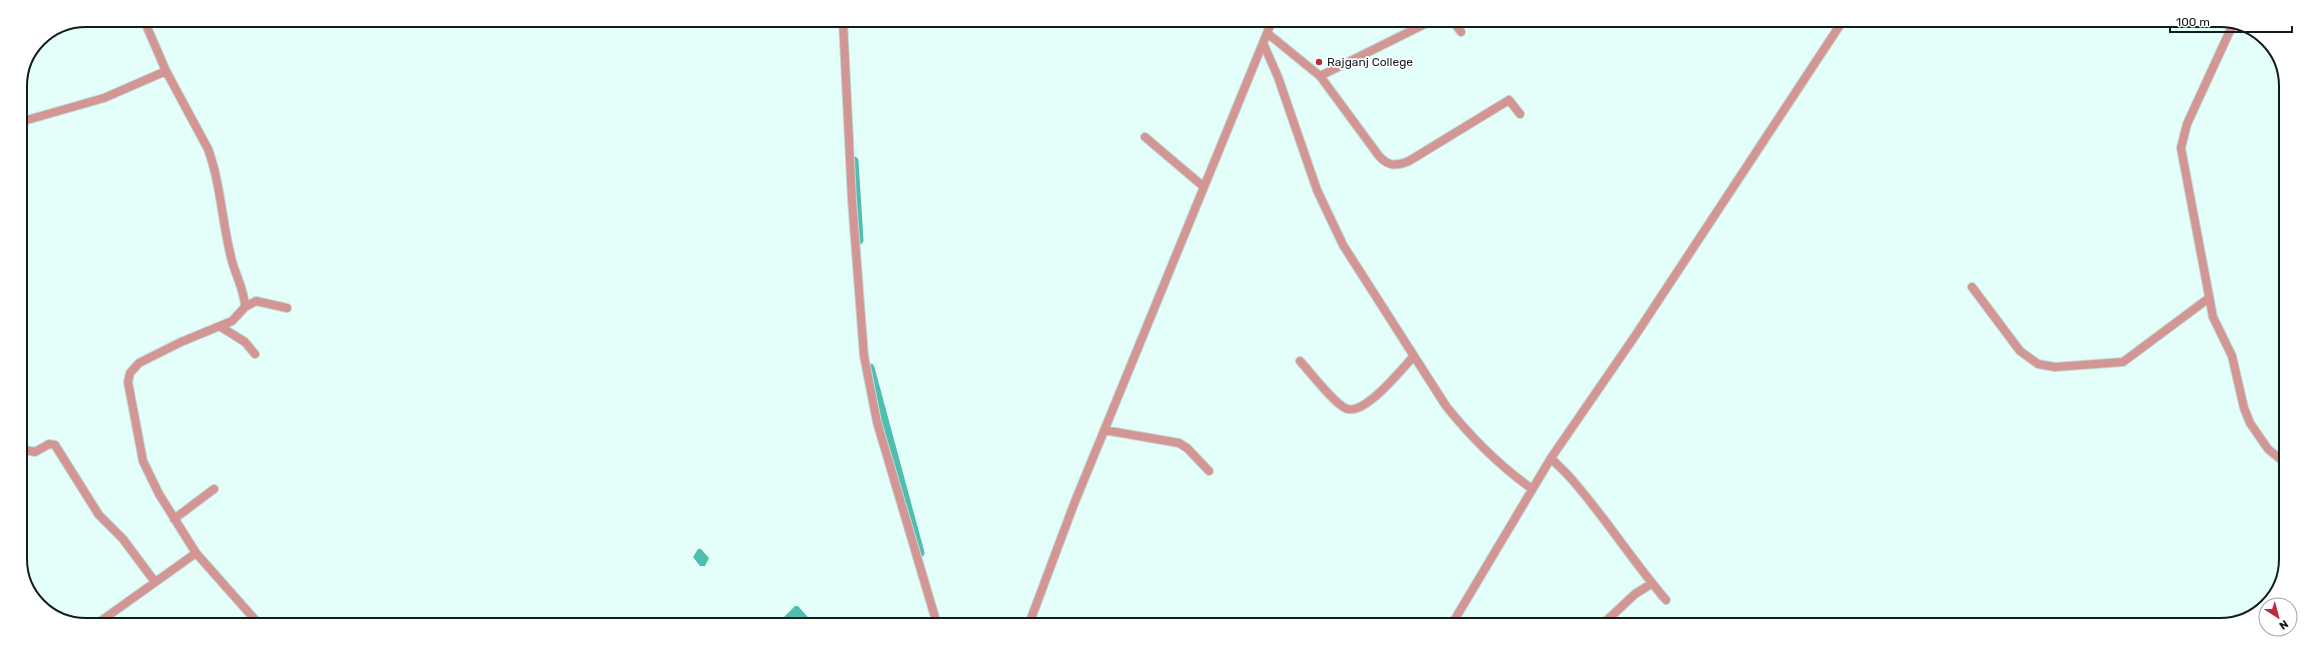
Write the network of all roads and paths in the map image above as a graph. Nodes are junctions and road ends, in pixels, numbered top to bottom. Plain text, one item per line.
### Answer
1 (147, 27) edge
2 (843, 27) edge
3 (1270, 27) edge
4 (1419, 27) edge
5 (1457, 27) edge
6 (1839, 27) edge
7 (2231, 28) edge
8 (1461, 32) dead end
9 (1267, 33) junction
10 (1263, 43) junction
11 (166, 71) junction
12 (1320, 76) junction
13 (1520, 114) dead end
14 (27, 120) edge
15 (1145, 137) dead end
16 (1204, 187) junction
17 (1972, 287) dead end
18 (2209, 298) junction
19 (245, 308) junction
20 (287, 308) dead end
21 (221, 326) junction
22 (255, 354) dead end
23 (1413, 358) junction
24 (1300, 362) dead end
25 (1104, 430) junction
26 (27, 450) edge
27 (1551, 458) junction
28 (2279, 458) edge
29 (1209, 471) dead end
30 (214, 489) dead end
31 (1532, 489) junction
32 (174, 518) junction
33 (196, 553) junction
34 (155, 582) junction
35 (1651, 584) junction
36 (1666, 600) dead end
37 (105, 618) edge
38 (254, 618) edge
39 (935, 618) edge
40 (1031, 618) edge
41 (1456, 618) edge
42 (1609, 618) edge

1 - 11 street
2 - 39 street
3 - 9 street
4 - 12 street
5 - 8 street
6 - 27 street
7 - 18 street
9 - 10 street
9 - 12 street
10 - 16 street
10 - 23 street
11 - 14 street
11 - 19 street
12 - 13 street
15 - 16 street
16 - 25 street
17 - 18 street
18 - 28 street
19 - 20 street
19 - 21 street
21 - 22 street
21 - 32 street
23 - 24 street
23 - 31 street
25 - 29 street
25 - 40 street
26 - 34 street
27 - 31 street
27 - 35 street
30 - 32 street
31 - 41 street
32 - 33 street
33 - 34 street
33 - 38 street
34 - 37 street
35 - 36 street
35 - 42 street

